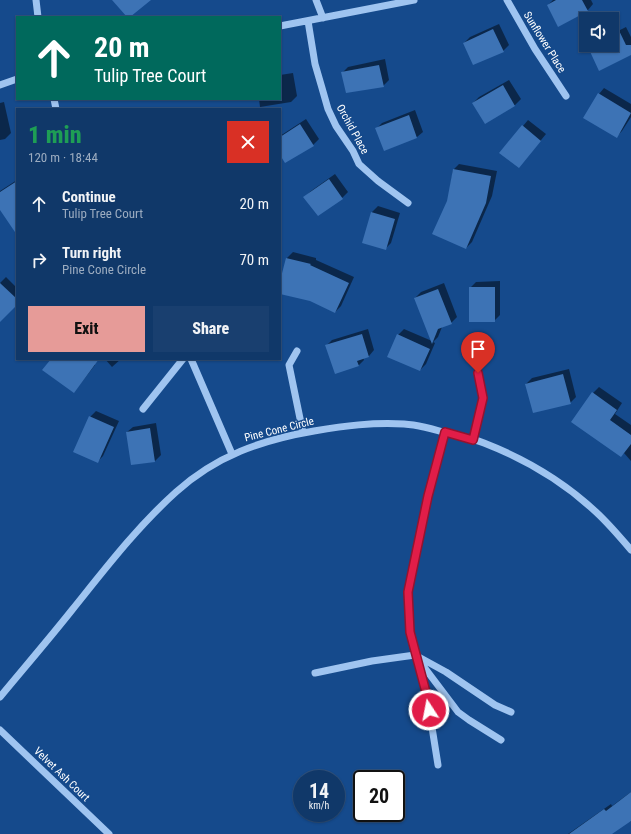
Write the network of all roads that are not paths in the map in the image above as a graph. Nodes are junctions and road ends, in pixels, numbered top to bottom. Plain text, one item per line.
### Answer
1 (36, 0) edge
2 (316, 0) edge
3 (414, 0) edge
4 (507, 0) edge
5 (38, 16) edge
6 (323, 18) junction
7 (308, 21) junction
8 (281, 26) edge
9 (16, 79) edge
10 (0, 85) edge
11 (566, 96) dead end
12 (408, 202) dead end
13 (297, 351) dead end
14 (182, 360) edge
15 (191, 360) edge
16 (478, 373) dead end
17 (143, 409) dead end
18 (445, 432) junction
19 (304, 433) junction
20 (473, 440) junction
21 (232, 454) junction
22 (631, 550) edge
23 (415, 655) junction
24 (314, 674) dead end
25 (0, 697) edge
26 (510, 712) dead end
27 (0, 730) edge
28 (501, 740) dead end
29 (438, 765) dead end
30 (109, 834) edge

1 - 5 street
2 - 6 street
3 - 6 street
4 - 11 street, Sunflower Place
6 - 7 street
7 - 8 street
7 - 12 street, Orchid Place
9 - 10 street
13 - 19 street
14 - 17 street
15 - 21 street
16 - 20 street
18 - 19 street, Pine Cone Circle
18 - 20 street, Pine Cone Circle
18 - 23 street
19 - 21 street, Pine Cone Circle
20 - 22 street, Pine Cone Circle
21 - 25 street, Pine Cone Circle
23 - 24 street
23 - 26 street
23 - 28 street
23 - 29 street
27 - 30 street, Velvet Ash Court

